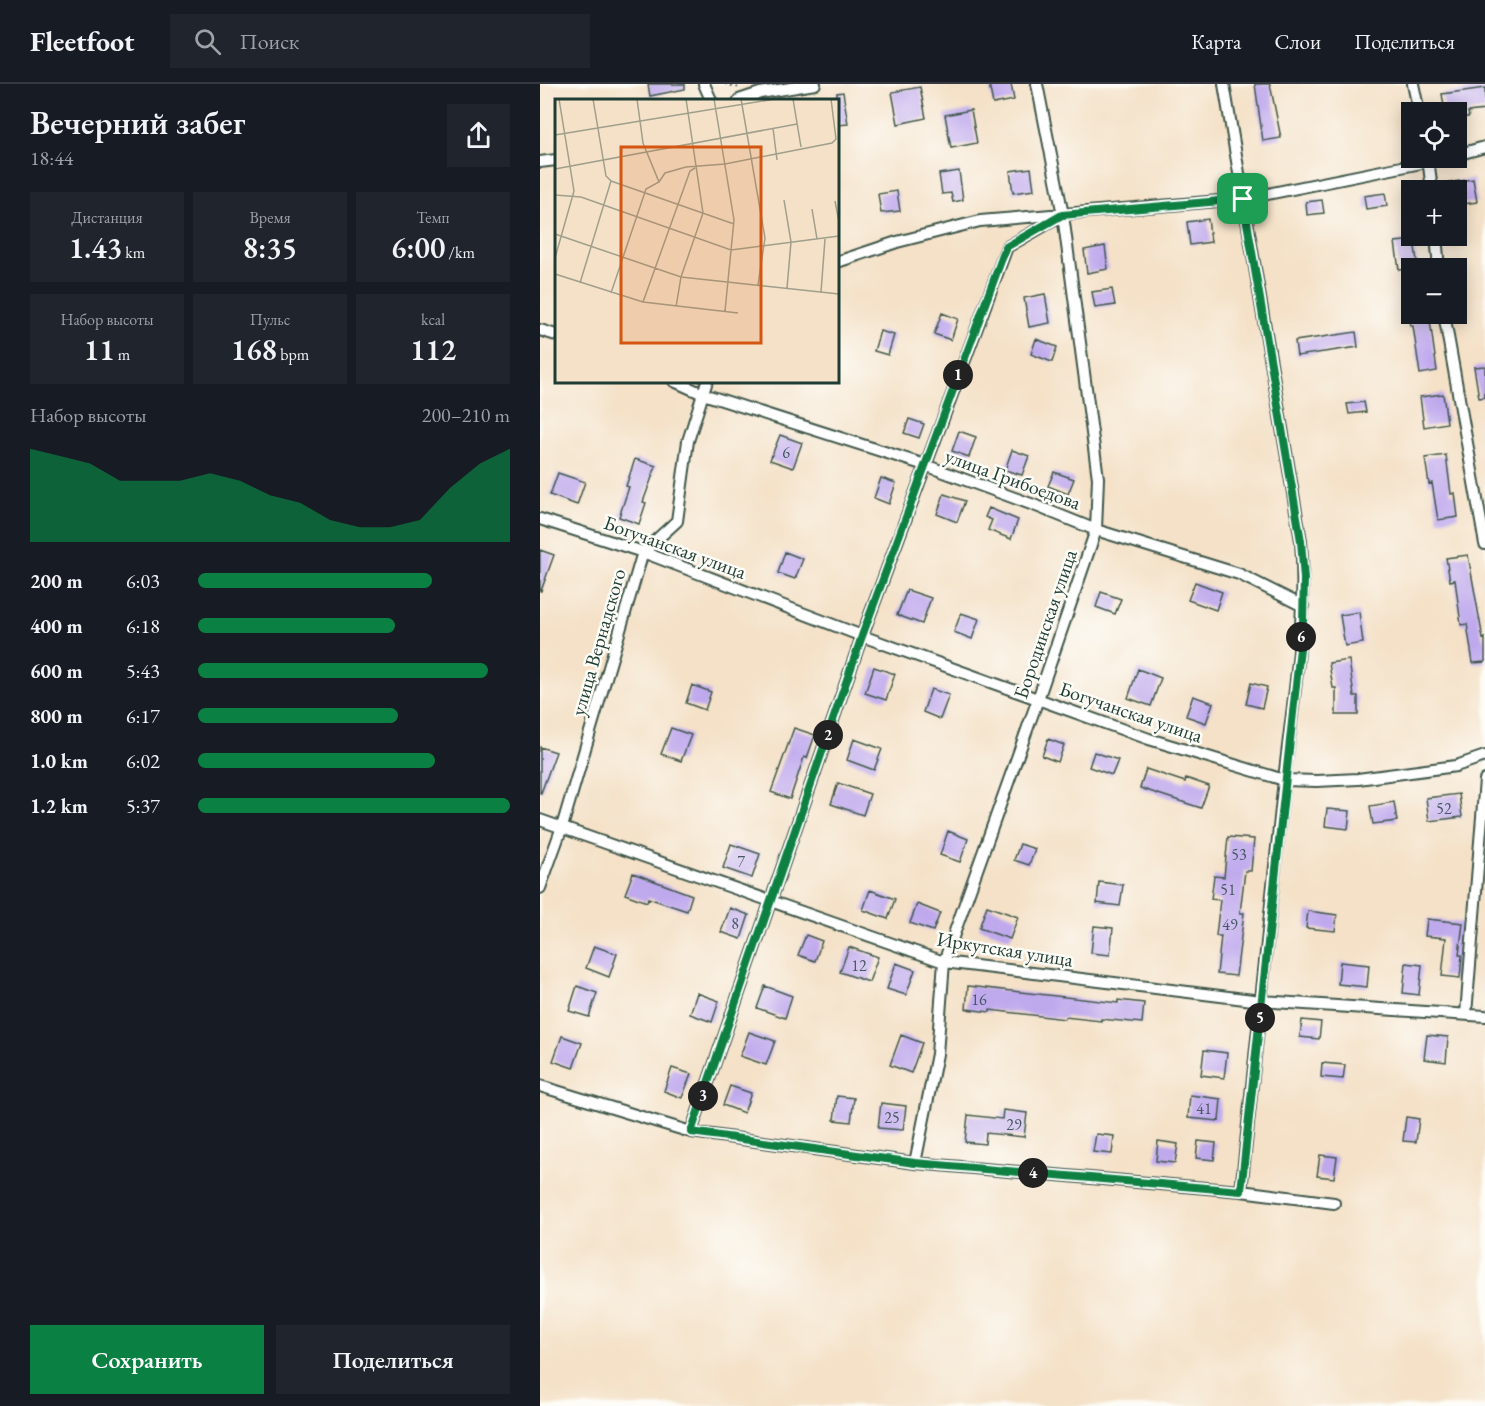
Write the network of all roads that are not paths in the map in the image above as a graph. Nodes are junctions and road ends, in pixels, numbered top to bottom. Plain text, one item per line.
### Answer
1 (704, 84) edge
2 (814, 84) edge
3 (1037, 84) edge
4 (1224, 84) edge
5 (1413, 84) edge
6 (711, 99) edge
7 (742, 99) edge
8 (1417, 102) edge
9 (1485, 147) edge
10 (1467, 152) edge
11 (555, 159) edge
12 (540, 162) edge
13 (1401, 166) edge
14 (1243, 199) junction
15 (1062, 215) junction
16 (838, 262) edge
17 (1446, 324) edge
18 (540, 330) edge
19 (555, 335) edge
20 (676, 382) edge
21 (707, 382) edge
22 (703, 394) junction
23 (925, 465) junction
24 (540, 519) edge
25 (1096, 530) junction
26 (1485, 544) edge
27 (643, 552) junction
28 (1304, 606) junction
29 (862, 636) junction
30 (1038, 699) junction
31 (1485, 756) edge
32 (1284, 780) junction
33 (1485, 780) edge
34 (540, 820) edge
35 (562, 827) junction
36 (540, 888) edge
37 (771, 902) junction
38 (944, 962) junction
39 (1261, 1001) junction
40 (1466, 1014) junction
41 (1485, 1016) edge
42 (540, 1086) edge
43 (691, 1132) junction
44 (915, 1163) junction
45 (1241, 1191) junction
46 (1334, 1203) dead end

1 - 6 street
2 - 7 street
3 - 15 street, Бородинская улица
4 - 14 street
5 - 8 street
9 - 10 street
11 - 12 street
13 - 14 street
14 - 15 street
14 - 28 street
15 - 16 street
15 - 23 street
15 - 25 street, Бородинская улица
17 - 26 street
18 - 19 street
20 - 22 street, улица Грибоедова
21 - 22 street, улица Вернадского
22 - 23 street, улица Грибоедова
22 - 27 street, улица Вернадского
23 - 25 street, улица Грибоедова
23 - 29 street
24 - 27 street, Богучанская улица
25 - 28 street, улица Грибоедова
25 - 30 street, Бородинская улица
27 - 29 street, Богучанская улица
27 - 35 street, улица Вернадского
28 - 32 street
29 - 30 street, Богучанская улица
29 - 37 street
30 - 32 street, Богучанская улица
30 - 38 street, Бородинская улица
31 - 32 street, Богучанская улица
32 - 39 street
33 - 40 street
34 - 35 street, Иркутская улица
35 - 36 street, улица Вернадского
35 - 37 street, Иркутская улица
37 - 38 street, Иркутская улица
37 - 43 street
38 - 39 street, Иркутская улица
38 - 44 street, Бородинская улица
39 - 40 street, Иркутская улица
39 - 45 street
40 - 41 street, Иркутская улица
42 - 43 street
43 - 44 street
44 - 45 street
45 - 46 street

